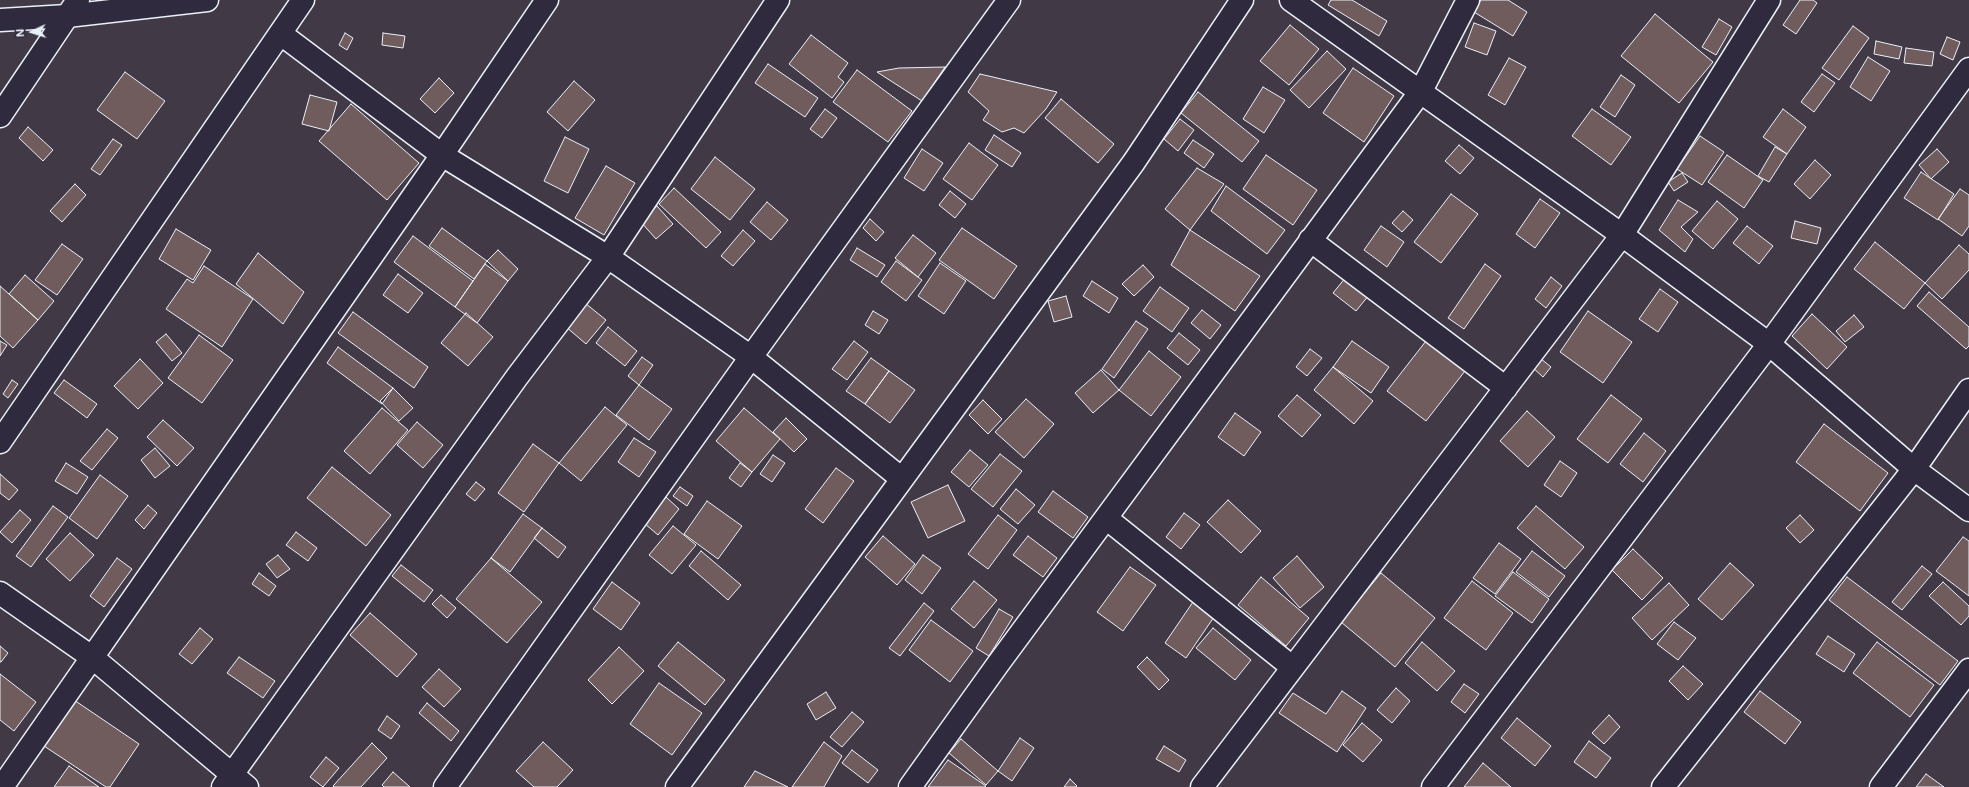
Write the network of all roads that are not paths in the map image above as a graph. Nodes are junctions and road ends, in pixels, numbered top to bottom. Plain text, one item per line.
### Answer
1 (207, 0) edge
2 (303, 0) edge
3 (547, 0) edge
4 (778, 0) edge
5 (1009, 0) edge
6 (1242, 0) edge
7 (1291, 0) edge
8 (1468, 0) edge
9 (1769, 0) edge
10 (73, 8) edge
11 (0, 20) edge
12 (281, 34) junction
13 (1969, 69) edge
14 (1421, 91) junction
15 (0, 116) edge
16 (442, 155) junction
17 (1622, 235) junction
18 (1310, 240) junction
19 (608, 257) junction
20 (1769, 344) junction
21 (751, 357) junction
22 (1506, 388) junction
23 (1969, 390) edge
24 (0, 442) edge
25 (1914, 469) junction
26 (902, 479) junction
27 (1969, 510) edge
28 (1106, 518) junction
29 (0, 593) edge
30 (93, 658) junction
31 (1292, 667) junction
32 (1969, 670) edge
33 (234, 783) edge
34 (2, 787) edge
35 (445, 787) edge
36 (677, 787) edge
37 (910, 787) edge
38 (1202, 787) edge
39 (1433, 787) edge
40 (1663, 787) edge
41 (1881, 787) edge

1 - 10 street
2 - 12 street
3 - 16 street
4 - 19 street
5 - 21 street
6 - 26 street
7 - 14 street
8 - 14 street
9 - 17 street
10 - 11 street
10 - 15 street
12 - 16 street
12 - 24 street
13 - 20 street
14 - 17 street
14 - 18 street
16 - 19 street
16 - 30 street
17 - 20 street
17 - 22 street
18 - 22 street
18 - 28 street
19 - 21 street
19 - 33 street
20 - 25 street
20 - 39 street
21 - 26 street
21 - 35 street
22 - 31 street
23 - 25 street
25 - 27 street
25 - 40 street
26 - 36 street
28 - 31 street
28 - 37 street
29 - 30 street
30 - 33 street
30 - 34 street
31 - 38 street
32 - 41 street

